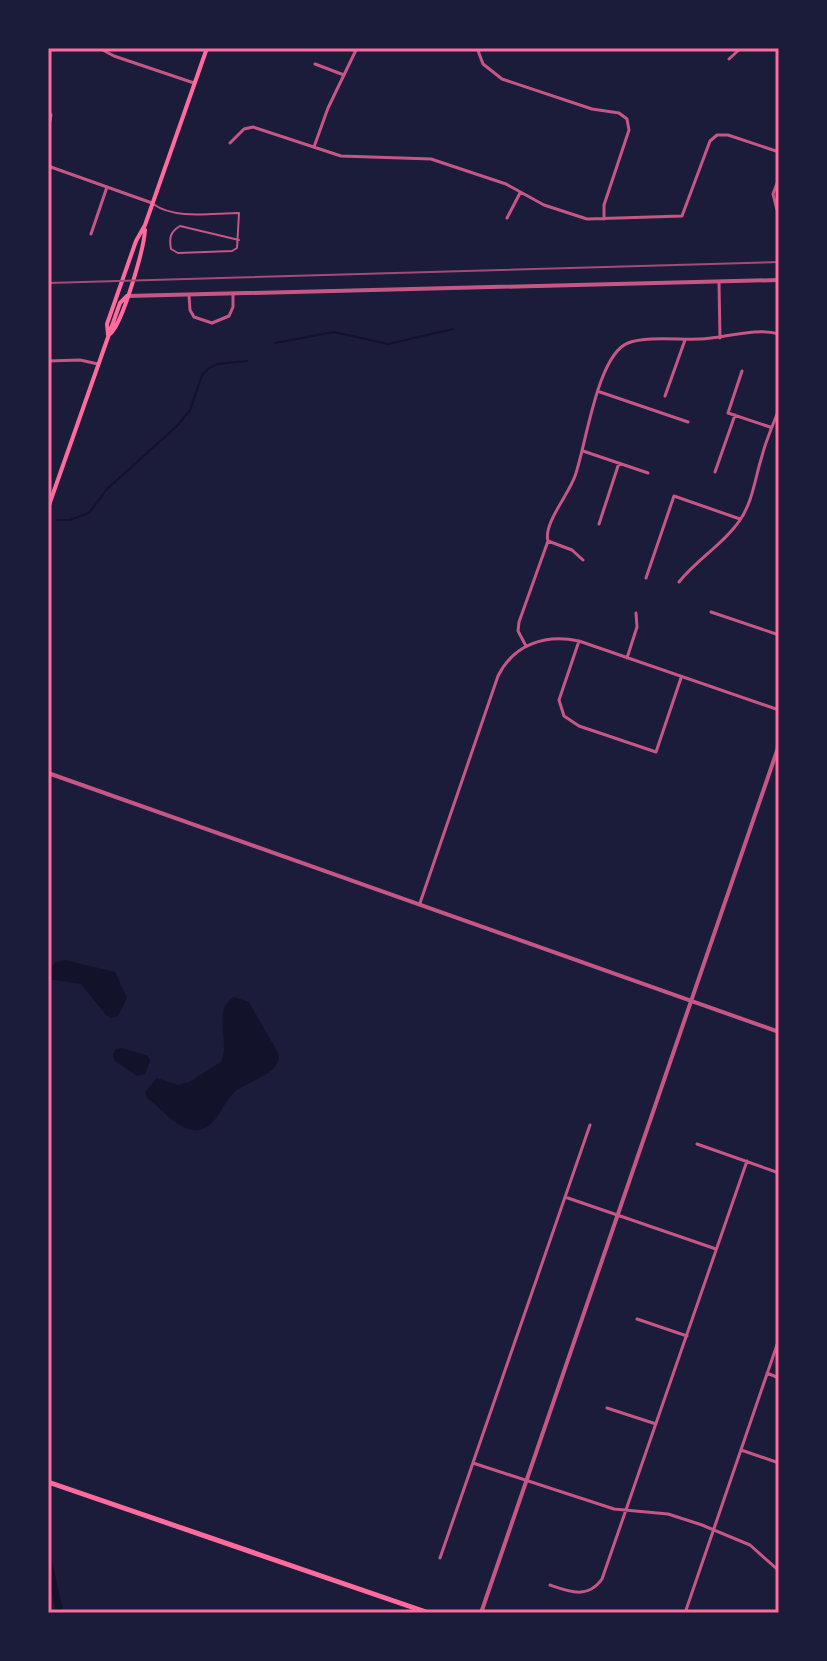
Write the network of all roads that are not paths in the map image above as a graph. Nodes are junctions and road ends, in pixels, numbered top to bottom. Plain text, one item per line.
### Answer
1 (99, 48) edge
2 (207, 48) edge
3 (357, 48) edge
4 (477, 48) edge
5 (741, 48) edge
6 (729, 59) dead end
7 (315, 64) dead end
8 (344, 75) junction
9 (194, 83) junction
10 (48, 110) edge
11 (48, 131) edge
12 (230, 143) dead end
13 (313, 147) junction
14 (779, 152) edge
15 (48, 166) edge
16 (779, 178) edge
17 (107, 187) junction
18 (521, 191) junction
19 (152, 203) junction
20 (777, 210) dead end
21 (507, 218) dead end
22 (604, 219) junction
23 (145, 225) junction
24 (91, 234) dead end
25 (239, 240) junction
26 (779, 280) edge
27 (719, 281) junction
28 (233, 294) junction
29 (189, 295) junction
30 (127, 296) junction
31 (779, 334) edge
32 (108, 335) junction
33 (720, 338) junction
34 (685, 340) junction
35 (48, 361) edge
36 (98, 364) junction
37 (742, 371) dead end
38 (598, 391) junction
39 (665, 396) dead end
40 (779, 409) edge
41 (735, 415) junction
42 (688, 422) dead end
43 (771, 427) junction
44 (582, 451) junction
45 (619, 463) junction
46 (715, 472) dead end
47 (648, 473) dead end
48 (48, 508) edge
49 (741, 519) junction
50 (599, 524) dead end
51 (548, 541) junction
52 (583, 560) dead end
53 (646, 578) dead end
54 (679, 582) dead end
55 (711, 612) dead end
56 (636, 613) dead end
57 (779, 635) edge
58 (579, 641) junction
59 (526, 646) junction
60 (627, 658) junction
61 (681, 677) junction
62 (779, 710) edge
63 (779, 745) edge
64 (48, 773) edge
65 (419, 905) junction
66 (691, 1001) junction
67 (779, 1032) edge
68 (590, 1125) dead end
69 (697, 1144) dead end
70 (747, 1161) junction
71 (779, 1173) edge
72 (565, 1197) junction
73 (618, 1215) junction
74 (716, 1249) junction
75 (637, 1319) dead end
76 (687, 1336) junction
77 (779, 1339) edge
78 (767, 1373) junction
79 (779, 1378) edge
80 (607, 1408) dead end
81 (656, 1424) junction
82 (741, 1450) junction
83 (473, 1463) junction
84 (779, 1463) edge
85 (527, 1481) junction
86 (48, 1482) edge
87 (626, 1511) junction
88 (713, 1531) junction
89 (440, 1558) dead end
90 (777, 1569) edge
91 (550, 1585) dead end
92 (429, 1613) edge
93 (481, 1613) edge
94 (685, 1613) edge

1 - 9 street
2 - 9 main road
3 - 8 street
4 - 22 street
5 - 6 street
7 - 8 street
8 - 13 street
9 - 19 main road
10 - 11 street
12 - 13 street
13 - 18 street
14 - 22 street
15 - 17 street
16 - 20 street
17 - 19 street
17 - 24 street
18 - 21 street
18 - 22 street
19 - 23 main road
19 - 25 lane
23 - 30 main road
23 - 32 main road
25 - 25 lane
26 - 27 street
27 - 28 street
27 - 33 street
28 - 29 street
28 - 29 street
29 - 30 street
30 - 32 main road
31 - 33 street
32 - 36 main road
33 - 34 street
34 - 38 street
34 - 39 street
35 - 36 street
36 - 48 main road
37 - 41 street
38 - 42 street
38 - 44 street
40 - 43 street
41 - 43 street
41 - 46 street
43 - 49 street
44 - 45 street
44 - 51 street
45 - 47 street
45 - 50 street
49 - 53 street
49 - 54 street
51 - 52 street
51 - 59 street
55 - 57 street
56 - 60 street
58 - 59 street
58 - 60 street
58 - 61 street
59 - 65 street
60 - 61 street
61 - 62 street
63 - 66 street
64 - 65 street
65 - 66 street
66 - 67 street
66 - 73 street
68 - 72 street
69 - 70 street
70 - 71 street
70 - 74 street
72 - 73 street
72 - 83 street
73 - 74 street
73 - 85 street
74 - 76 street
75 - 76 street
76 - 81 street
77 - 78 street
78 - 79 street
78 - 82 street
80 - 81 street
81 - 87 street
82 - 84 street
82 - 88 street
83 - 85 street
83 - 89 street
85 - 87 street
85 - 93 street
86 - 92 main road
87 - 88 street
87 - 91 street
88 - 90 street
88 - 94 street

